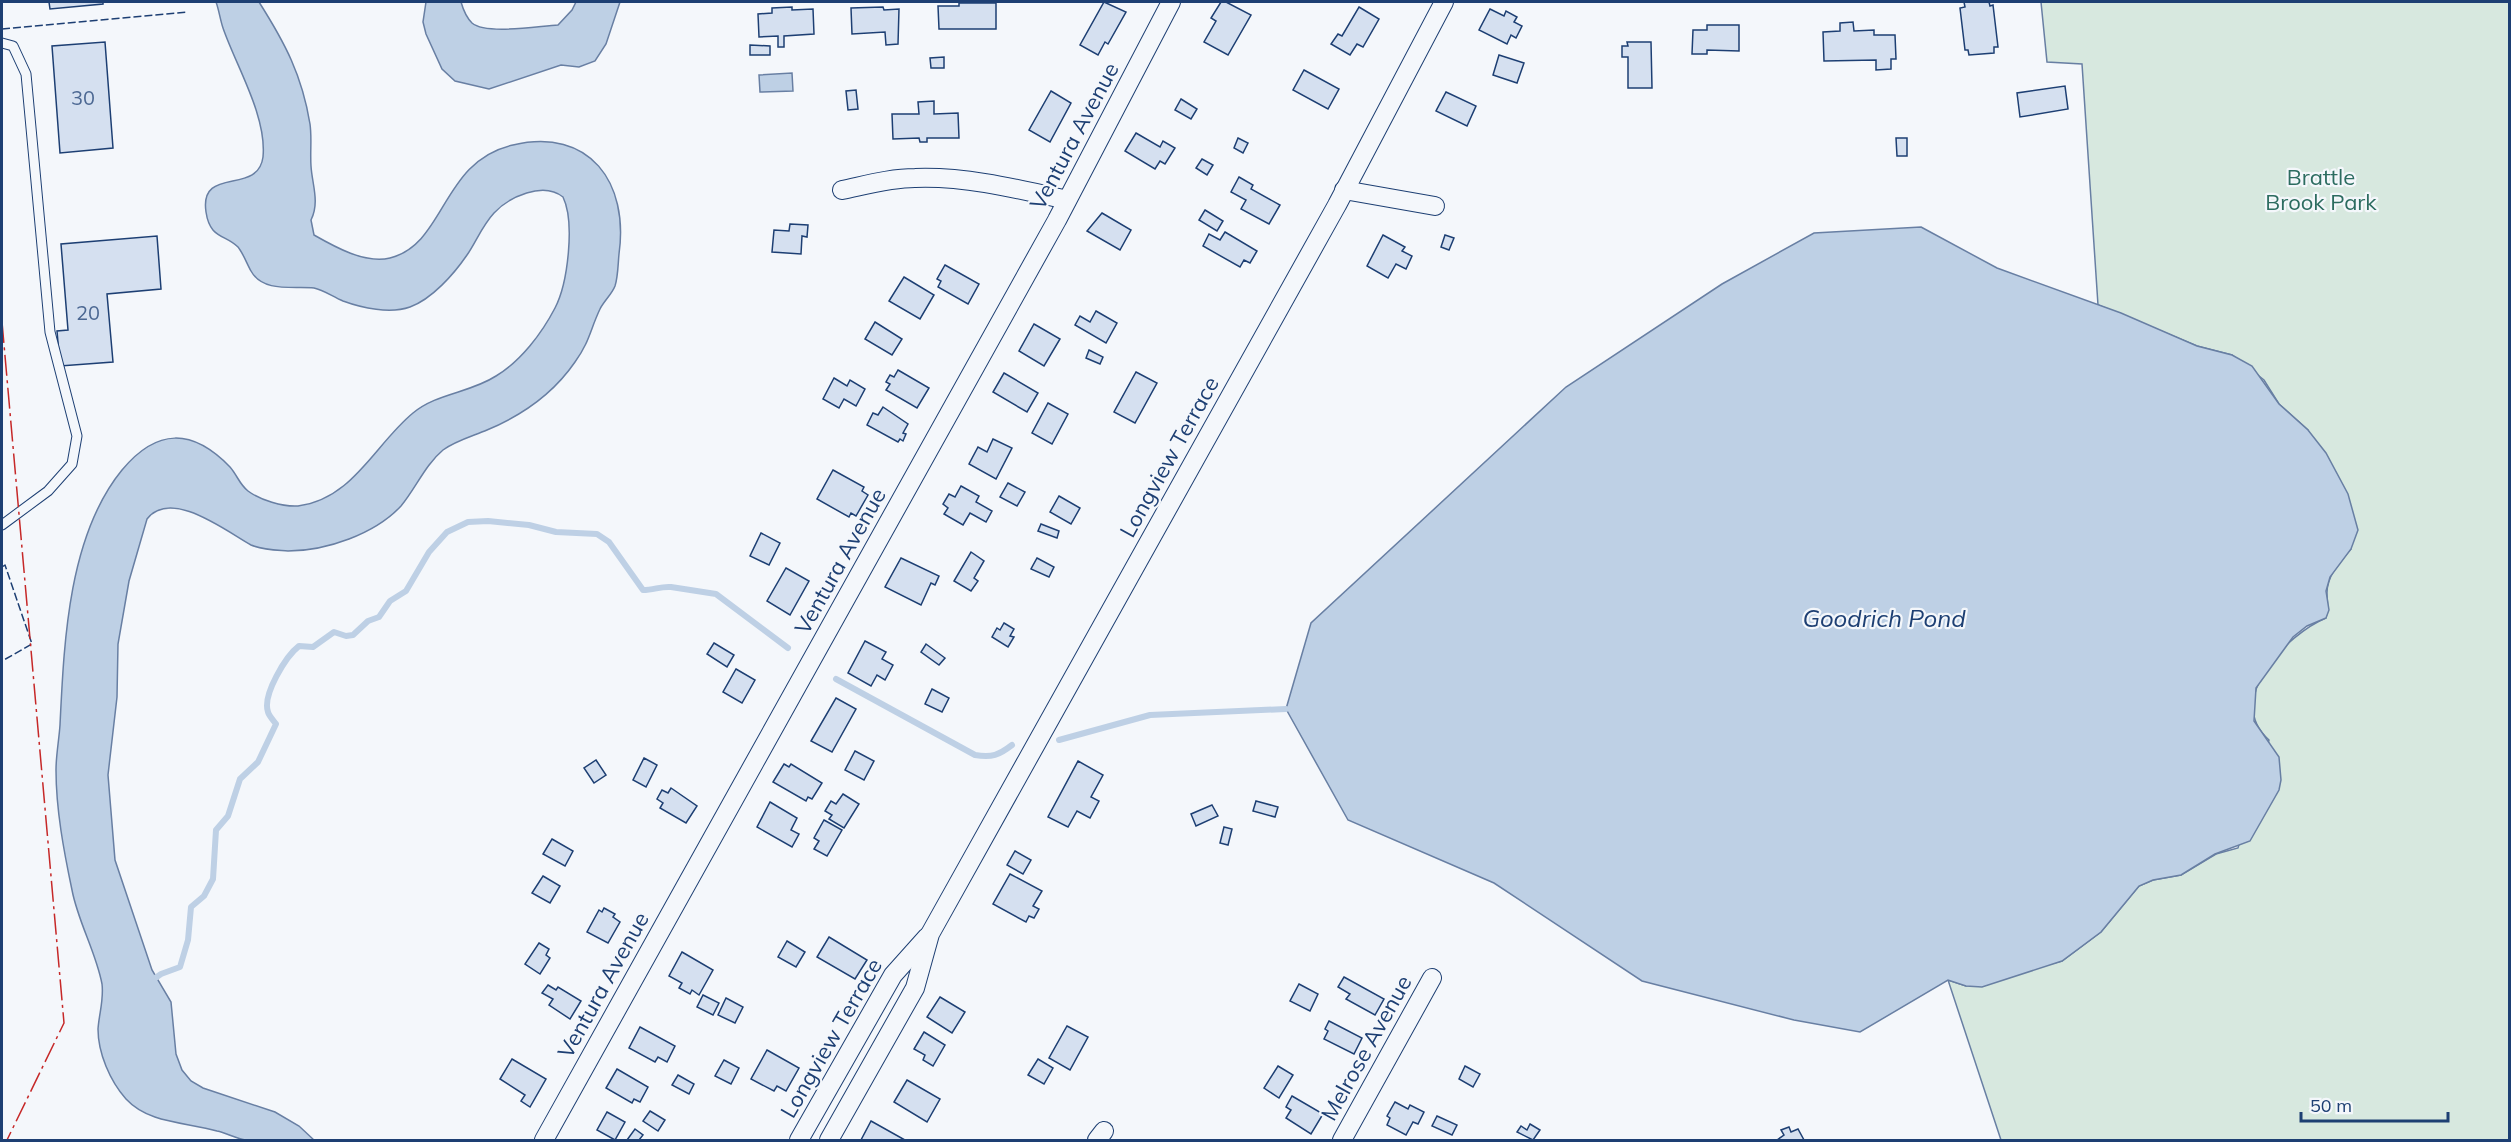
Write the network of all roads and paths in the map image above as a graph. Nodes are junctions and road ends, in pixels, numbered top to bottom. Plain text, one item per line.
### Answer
1 (1171, 2) edge
2 (1444, 2) edge
3 (2, 43) edge
4 (842, 190) dead end
5 (1344, 190) junction
6 (1067, 200) junction
7 (1435, 206) dead end
8 (2, 525) edge
9 (930, 934) junction
10 (1432, 978) dead end
11 (544, 1140) edge
12 (799, 1140) edge
13 (830, 1140) edge
14 (1342, 1140) edge

1 - 6 street, Ventura Avenue
2 - 5 street, Longview Terrace
3 - 8 lane
4 - 6 street
5 - 7 street
5 - 9 street, Longview Terrace
6 - 11 street, Ventura Avenue
9 - 12 street, Longview Terrace
9 - 13 street, Longview Terrace
10 - 14 street, Melrose Avenue

